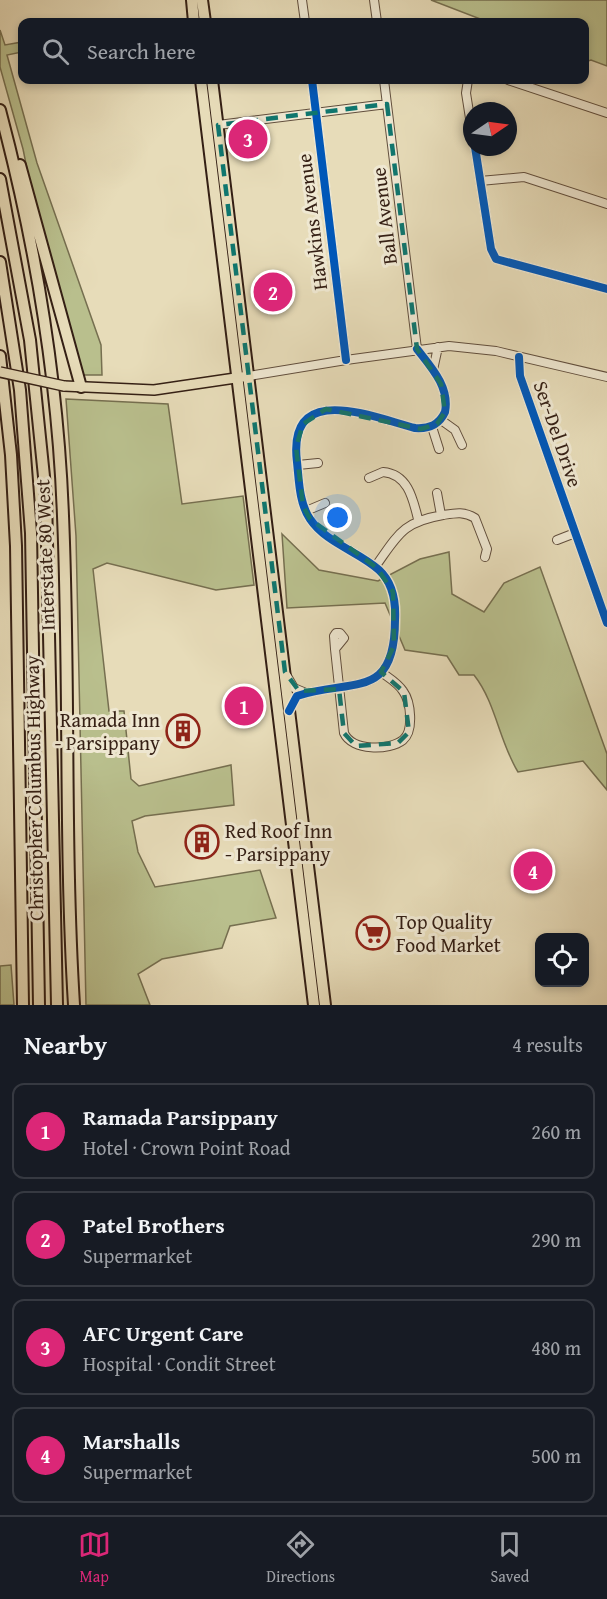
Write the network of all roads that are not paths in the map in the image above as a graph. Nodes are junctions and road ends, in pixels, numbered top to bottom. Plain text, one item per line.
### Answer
1 (192, 0) edge
2 (202, 0) edge
3 (302, 0) edge
4 (374, 0) edge
5 (194, 18) edge
6 (204, 18) edge
7 (304, 18) edge
8 (376, 18) edge
9 (201, 84) edge
10 (213, 84) edge
11 (312, 84) edge
12 (384, 84) edge
13 (467, 84) edge
14 (520, 84) edge
15 (467, 102) edge
16 (387, 104) junction
17 (0, 110) edge
18 (316, 113) junction
19 (607, 113) edge
20 (218, 125) junction
21 (2, 132) edge
22 (476, 156) edge
23 (0, 179) edge
24 (480, 181) junction
25 (607, 204) edge
26 (0, 262) edge
27 (607, 289) edge
28 (438, 347) junction
29 (417, 349) junction
30 (0, 356) edge
31 (519, 357) junction
32 (346, 360) junction
33 (433, 370) junction
34 (0, 372) edge
35 (249, 376) junction
36 (607, 377) edge
37 (237, 378) junction
38 (81, 387) junction
39 (441, 420) junction
40 (432, 427) junction
41 (462, 445) dead end
42 (439, 449) dead end
43 (318, 463) dead end
44 (298, 465) junction
45 (369, 478) dead end
46 (436, 493) dead end
47 (325, 502) dead end
48 (306, 511) junction
49 (441, 515) junction
50 (418, 519) junction
51 (575, 533) junction
52 (557, 540) dead end
53 (485, 557) dead end
54 (375, 567) junction
55 (607, 623) edge
56 (335, 649) dead end
57 (285, 672) junction
58 (381, 672) junction
59 (339, 689) junction
60 (307, 693) junction
61 (289, 711) junction
62 (40, 1002) edge
63 (23, 1005) edge
64 (57, 1005) edge
65 (74, 1005) edge
66 (314, 1005) edge
67 (326, 1005) edge

1 - 5 highway
2 - 6 highway
3 - 7 street
4 - 8 street
9 - 37 highway
10 - 20 highway
11 - 18 street, Hawkins Avenue
12 - 16 street, Ball Avenue
13 - 15 street
14 - 19 street
16 - 18 street
16 - 29 street, Ball Avenue
17 - 21 highway, Interstate 80 West
18 - 20 street
18 - 32 street, Hawkins Avenue
20 - 35 highway
21 - 38 highway
21 - 65 highway, Interstate 80 West
22 - 24 street
23 - 64 highway, Christopher Columbus Highway
24 - 25 street
24 - 27 street
26 - 62 highway, Christopher Columbus Highway
28 - 29 street
28 - 31 street
28 - 33 street
29 - 32 street
29 - 33 street
30 - 63 highway
31 - 36 street
31 - 51 street, Ser-Del Drive
32 - 35 street
33 - 39 street
34 - 38 main road, bridge
35 - 37 main road
35 - 57 highway
37 - 38 main road
37 - 66 highway
39 - 40 street
39 - 41 street
40 - 42 street
40 - 44 street
43 - 44 street
44 - 48 street
45 - 50 street
46 - 49 street
47 - 48 street
48 - 54 street
49 - 50 street
49 - 53 street
50 - 54 street
51 - 52 street
51 - 55 street, Ser-Del Drive
54 - 58 street
56 - 59 street
57 - 60 street
57 - 61 highway
58 - 59 street
58 - 59 street
59 - 60 street
60 - 61 street
61 - 67 highway

